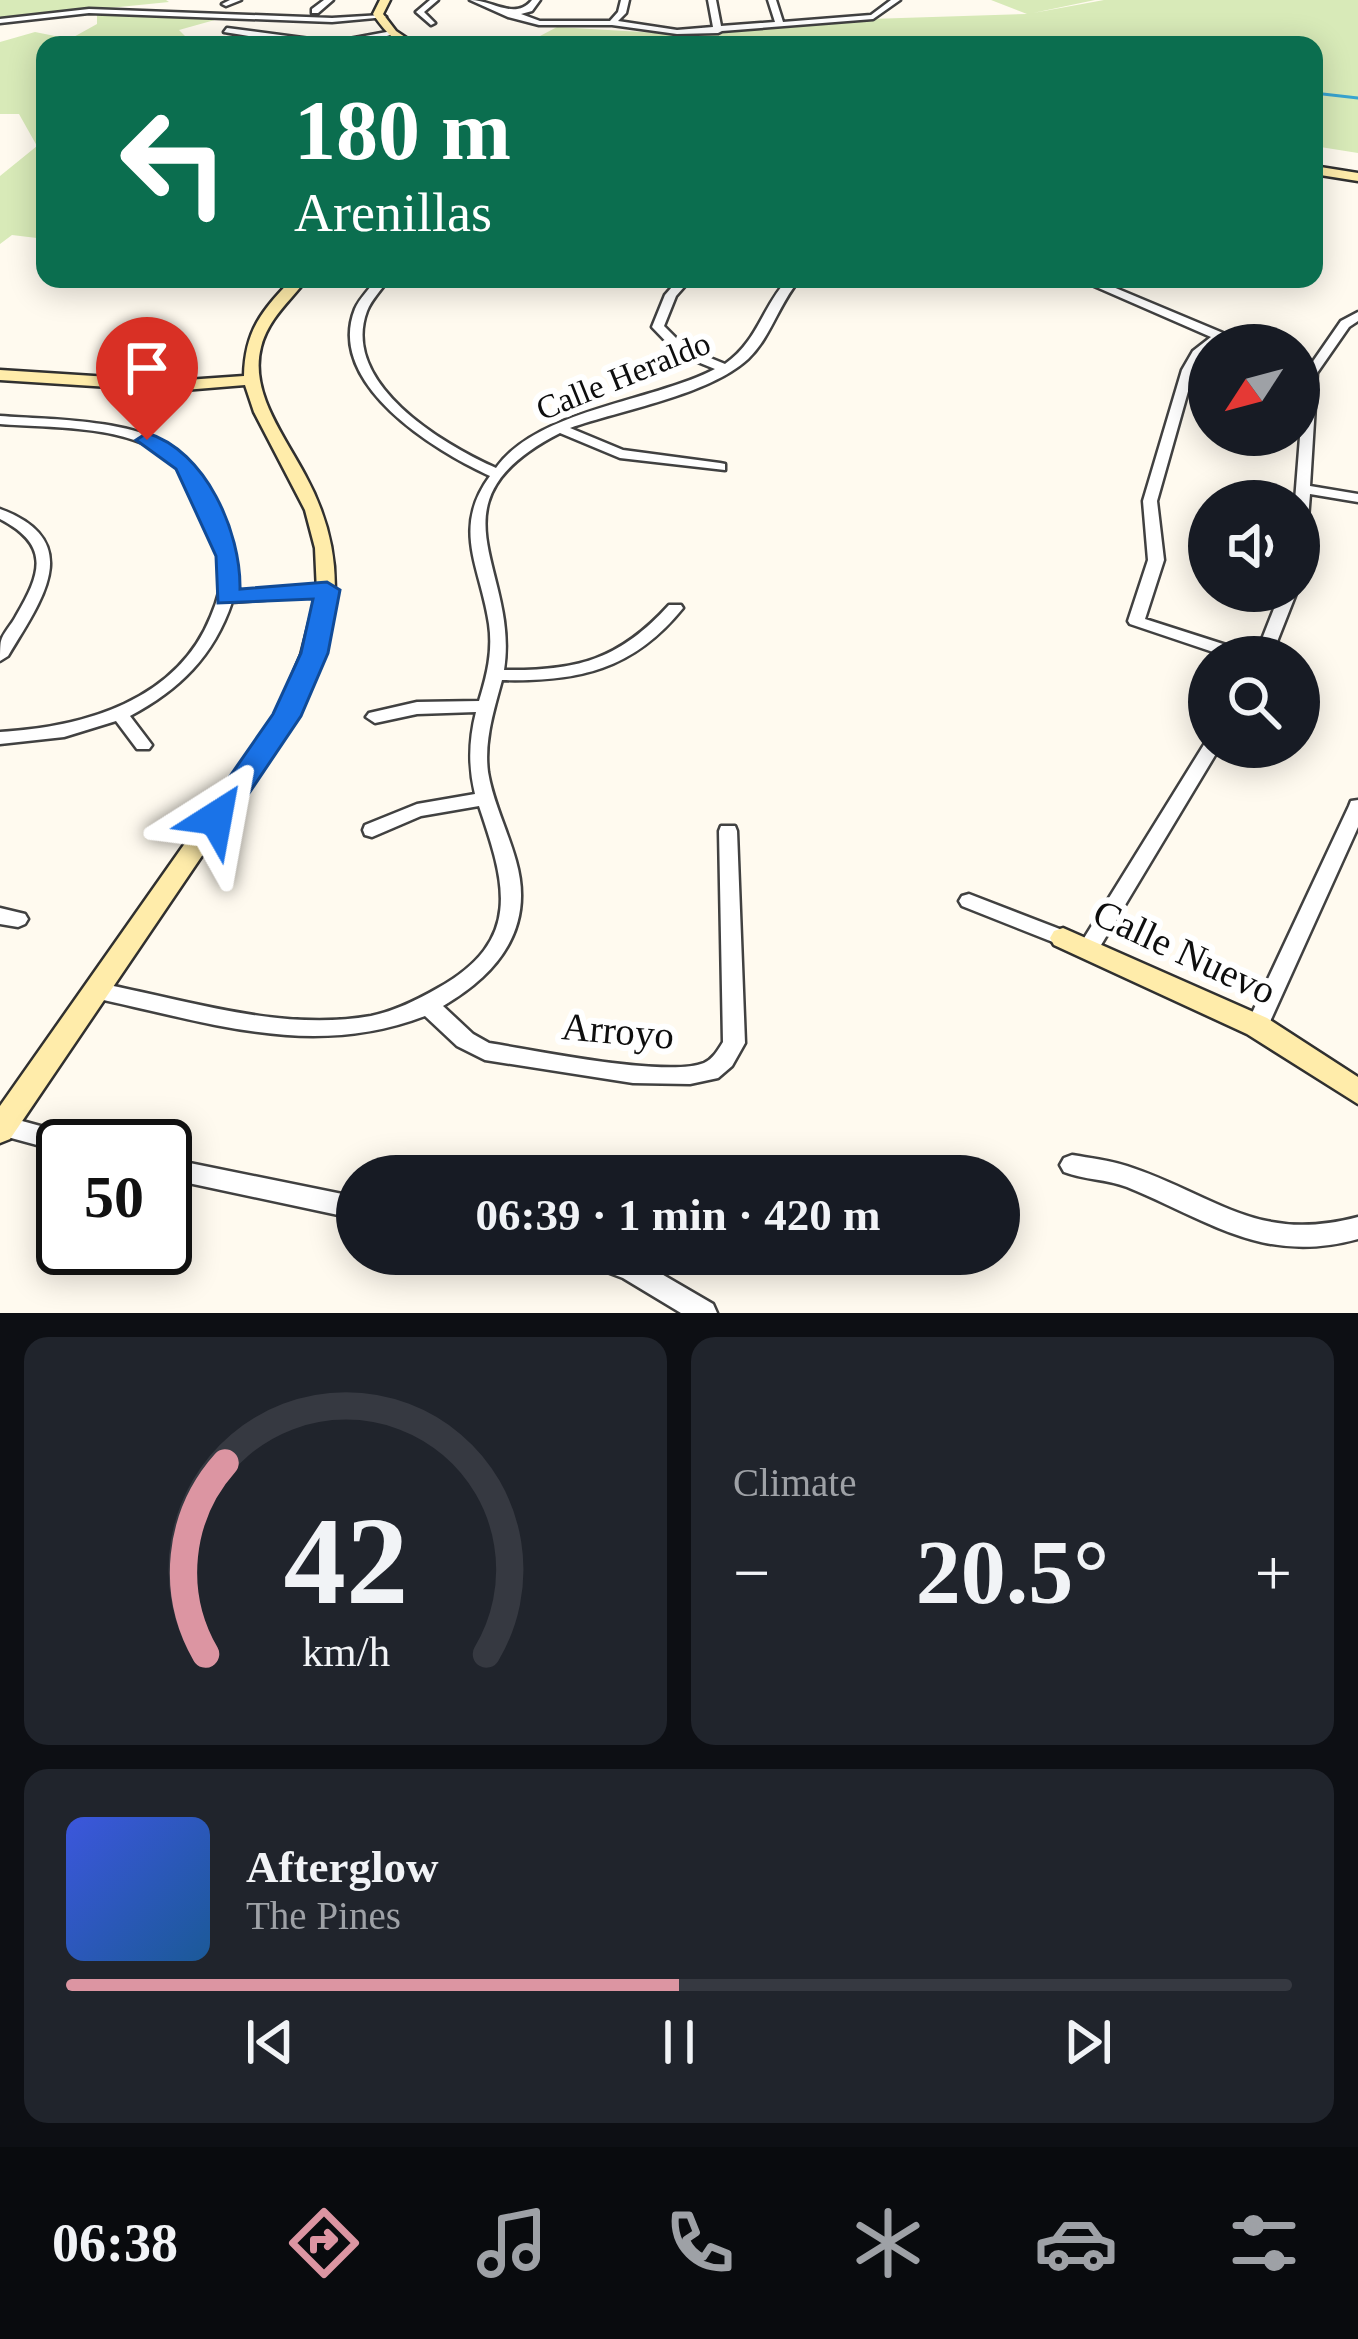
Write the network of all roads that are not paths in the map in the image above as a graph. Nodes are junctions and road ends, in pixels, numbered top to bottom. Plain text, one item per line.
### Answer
1 (237, 0) edge
2 (329, 0) edge
3 (385, 0) edge
4 (394, 0) edge
5 (434, 0) edge
6 (474, 0) edge
7 (536, 0) edge
8 (625, 0) edge
9 (712, 0) edge
10 (772, 0) edge
11 (896, 0) edge
12 (226, 4) dead end
13 (315, 11) dead end
14 (51, 13) junction
15 (511, 15) junction
16 (382, 17) junction
17 (0, 21) edge
18 (431, 22) dead end
19 (612, 23) junction
20 (44, 25) dead end
21 (780, 26) junction
22 (227, 30) dead end
23 (718, 31) junction
24 (392, 33) junction
25 (272, 36) edge
26 (376, 36) edge
27 (397, 36) edge
28 (1323, 171) edge
29 (1358, 177) edge
30 (292, 288) edge
31 (376, 288) edge
32 (677, 288) edge
33 (787, 288) edge
34 (1105, 288) edge
35 (1358, 316) edge
36 (1191, 324) edge
37 (1320, 356) edge
38 (1188, 368) edge
39 (726, 369) junction
40 (0, 375) edge
41 (249, 380) junction
42 (0, 420) edge
43 (561, 429) junction
44 (720, 467) dead end
45 (496, 473) junction
46 (1320, 492) edge
47 (1358, 498) edge
48 (0, 513) edge
49 (327, 590) junction
50 (227, 598) junction
51 (674, 608) dead end
52 (1188, 641) edge
53 (0, 656) edge
54 (496, 675) junction
55 (487, 706) junction
56 (120, 714) junction
57 (375, 717) dead end
58 (0, 738) edge
59 (143, 745) dead end
60 (1197, 768) edge
61 (485, 799) junction
62 (1358, 806) edge
63 (372, 830) dead end
64 (728, 831) dead end
65 (969, 901) dead end
66 (1076, 944) junction
67 (99, 991) junction
68 (430, 1007) junction
69 (1257, 1026) junction
70 (1358, 1092) edge
71 (1, 1127) edge
72 (36, 1136) edge
73 (1072, 1165) dead end
74 (192, 1174) edge
75 (336, 1204) edge
76 (1358, 1228) edge
77 (640, 1275) edge
78 (704, 1313) edge

1 - 12 street
2 - 13 street
3 - 16 main road
4 - 16 main road
5 - 18 street
6 - 15 street
7 - 15 street
8 - 19 street
9 - 23 street
10 - 21 street
11 - 21 street
14 - 16 street
14 - 17 street
14 - 20 street
15 - 19 street
16 - 24 main road
19 - 23 street
21 - 23 street
22 - 25 street
24 - 26 street
24 - 27 main road
28 - 29 main road
30 - 41 main road
31 - 45 street
32 - 39 street
33 - 39 street, Calle Heraldo
34 - 36 street
35 - 37 street
38 - 52 street
39 - 43 street, Calle Heraldo
40 - 41 main road
41 - 49 main road
42 - 50 street
43 - 44 street
43 - 45 street, Calle Heraldo
45 - 54 street
46 - 47 street
48 - 53 street
49 - 50 street
49 - 67 main road
50 - 56 street
51 - 54 street
54 - 55 street
55 - 57 street
55 - 61 street
56 - 58 street
56 - 59 street
60 - 66 street
61 - 63 street
61 - 68 street
62 - 69 street
64 - 68 street, Arroyo
65 - 66 street, Calle Nuevo
66 - 69 main road, Calle Nuevo
67 - 68 street
67 - 71 main road
69 - 70 main road, Calle Nuevo
71 - 72 street
73 - 76 street
74 - 75 street
77 - 78 street

